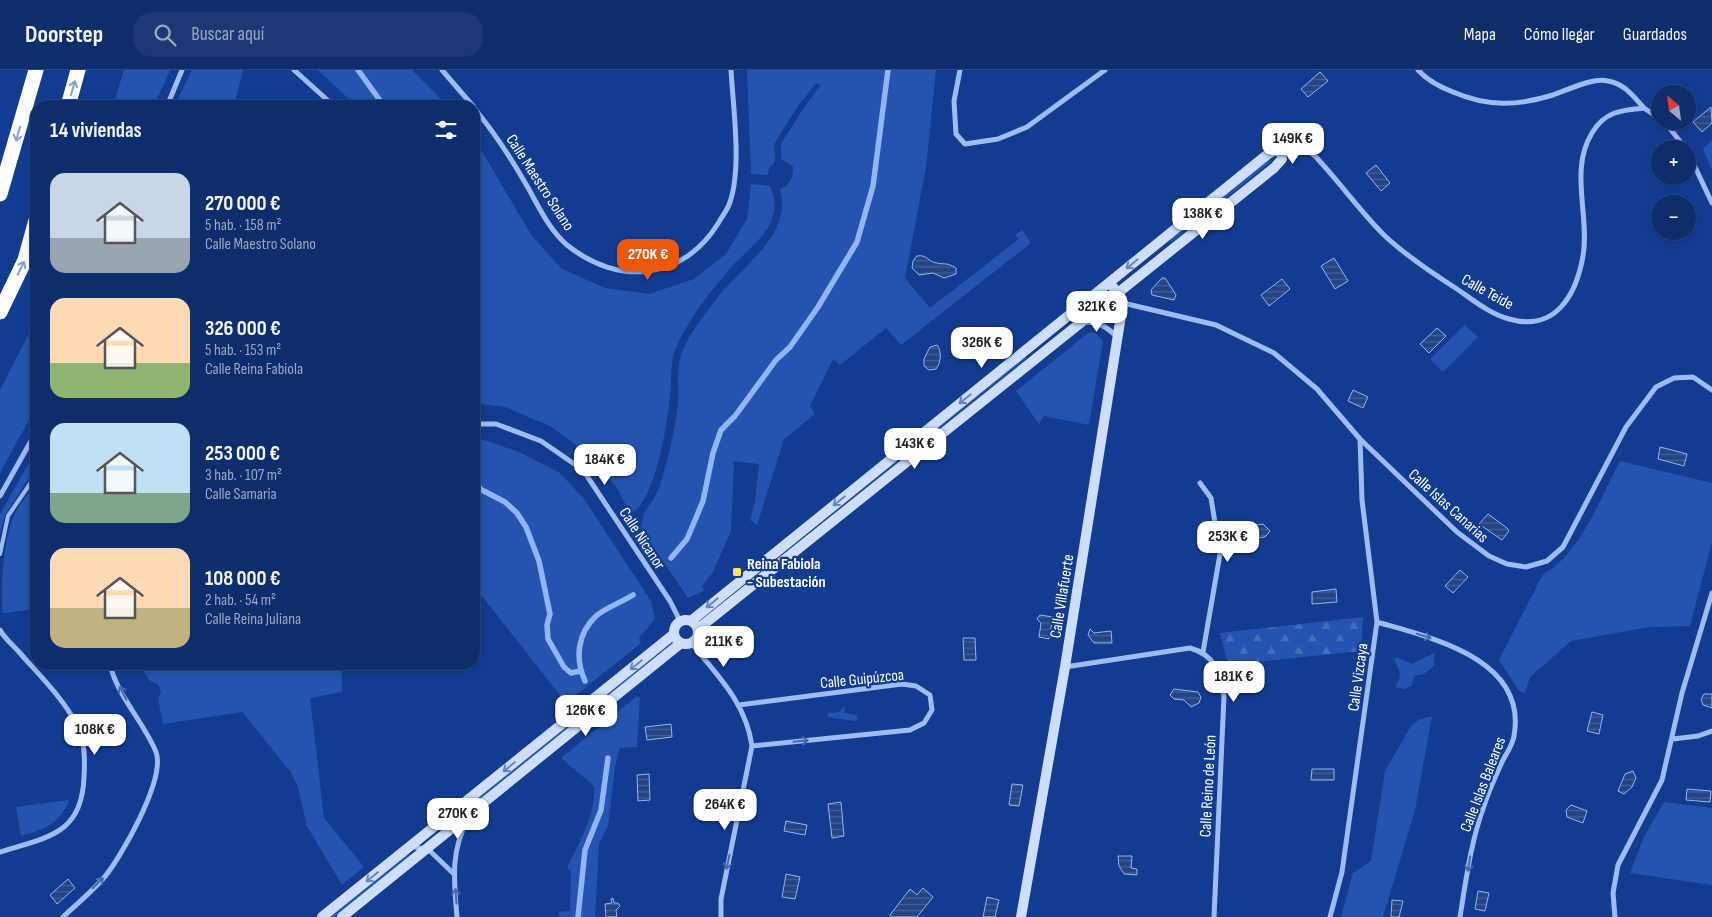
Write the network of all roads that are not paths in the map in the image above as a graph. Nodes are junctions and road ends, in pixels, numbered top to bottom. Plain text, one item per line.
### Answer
1 (36, 70) edge
2 (78, 70) edge
3 (182, 70) edge
4 (294, 70) edge
5 (442, 70) edge
6 (731, 70) edge
7 (960, 70) edge
8 (1105, 70) edge
9 (1418, 70) edge
10 (70, 100) edge
11 (170, 100) edge
12 (327, 100) edge
13 (467, 100) edge
14 (1644, 108) junction
15 (1651, 112) edge
16 (480, 115) edge
17 (1671, 130) edge
18 (1679, 140) edge
19 (1281, 152) junction
20 (1696, 169) edge
21 (0, 194) edge
22 (1712, 203) edge
23 (30, 242) edge
24 (1109, 283) junction
25 (1117, 292) junction
26 (1123, 303) junction
27 (0, 312) edge
28 (1080, 322) junction
29 (1117, 337) junction
30 (1712, 390) edge
31 (480, 424) edge
32 (1360, 439) junction
33 (30, 443) edge
34 (1200, 483) dead end
35 (30, 485) edge
36 (0, 496) edge
37 (0, 554) edge
38 (1712, 592) edge
39 (1377, 622) junction
40 (690, 624) junction
41 (0, 630) edge
42 (674, 634) junction
43 (2, 635) edge
44 (686, 643) junction
45 (1203, 652) junction
46 (30, 666) edge
47 (1065, 667) junction
48 (34, 670) edge
49 (113, 670) edge
50 (739, 705) junction
51 (1712, 731) edge
52 (1673, 739) junction
53 (752, 746) junction
54 (474, 811) junction
55 (410, 846) junction
56 (426, 849) junction
57 (0, 852) edge
58 (454, 874) junction
59 (63, 917) edge
60 (322, 917) edge
61 (342, 917) edge
62 (457, 917) edge
63 (721, 917) edge
64 (1021, 917) edge
65 (1214, 917) edge
66 (1330, 917) edge
67 (1460, 917) edge
68 (1616, 917) edge

1 -> 21 highway
10 -> 2 highway
3 - 11 street
4 - 12 street
5 - 13 street, Calle Maestro Solano
6 - 16 street, Calle Maestro Solano
7 - 8 street
9 - 14 street
14 - 15 street
14 - 19 street, Calle Teide
17 - 18 street
19 -> 24 street
19 - 25 street
20 - 22 street
27 -> 23 highway
24 - 25 street
24 -> 40 street
25 - 26 street
25 - 28 street
26 - 29 street, Calle Villafuerte
26 - 32 street, Calle Islas Canarias
28 - 29 street
28 - 40 street
29 - 47 street, Calle Villafuerte
30 - 32 street, Calle Islas Canarias
31 - 40 street, Calle Nicanor
32 - 39 street, Calle Vizcaya
33 - 36 street
34 - 45 street
35 - 37 lane
38 - 52 street
39 - 66 street, Calle Vizcaya
39 -> 67 street, Calle Islas Baleares
40 - 42 street
40 - 44 street
41 - 43 street
42 - 44 street
42 -> 55 street
43 - 46 street
44 - 50 street
44 - 54 street
45 - 47 street
45 - 65 street, Calle Reino de León
47 - 64 street, Calle Villafuerte
48 - 57 street
59 -> 49 street
50 - 53 street
53 -> 50 street, Calle Guipúzcoa
51 - 52 street
52 - 68 street
53 -> 63 street
54 - 56 street
54 - 58 street
55 - 56 street
55 -> 60 street
56 - 58 street
56 - 61 street
62 -> 58 street

